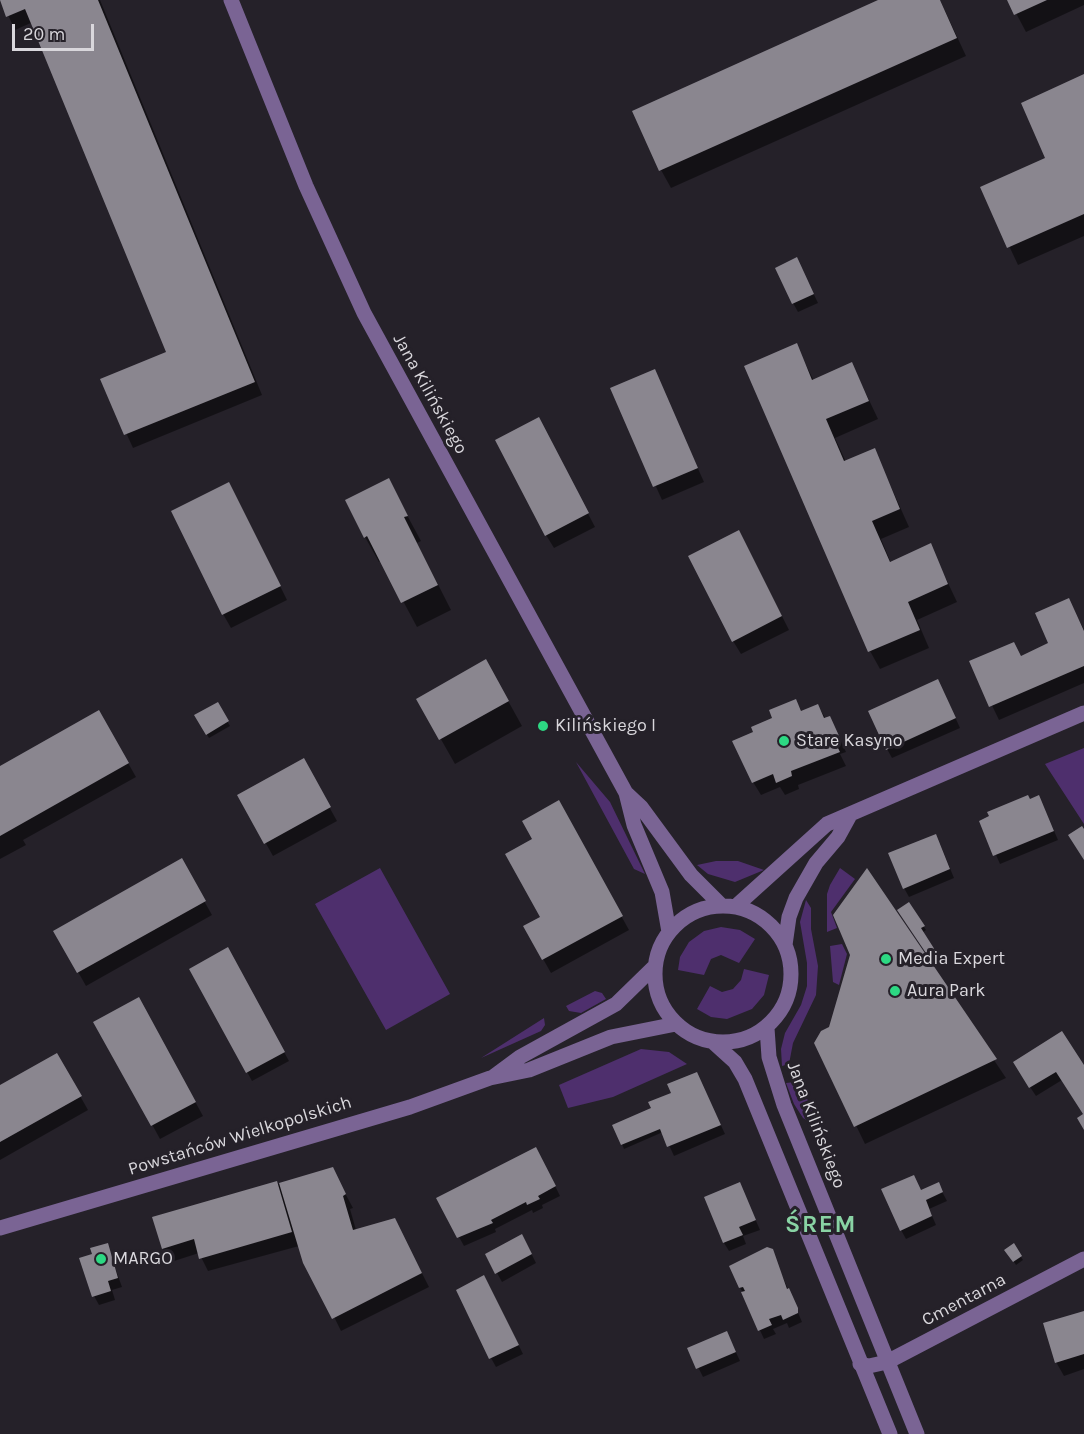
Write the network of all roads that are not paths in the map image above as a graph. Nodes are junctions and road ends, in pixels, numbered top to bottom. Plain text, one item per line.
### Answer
1 (231, 0) edge
2 (1084, 713) edge
3 (626, 793) junction
4 (849, 817) junction
5 (729, 906) junction
6 (669, 932) junction
7 (785, 945) junction
8 (655, 966) junction
9 (676, 1024) junction
10 (767, 1028) junction
11 (714, 1043) junction
12 (490, 1078) junction
13 (0, 1228) edge
14 (1084, 1259) edge
15 (887, 1362) junction
16 (860, 1364) junction
17 (890, 1434) edge
18 (917, 1434) edge

1 - 3 street, Jana Kilińskiego
2 - 4 street
3 - 5 street, Jana Kilińskiego
3 - 6 street, Jana Kilińskiego
4 - 5 street
4 - 7 street
5 - 6 street
5 - 7 street
6 - 8 street
7 - 10 street
8 - 9 street
8 - 12 street, Powstańców Wielkopolskich
9 - 11 street
9 - 12 street, Powstańców Wielkopolskich
10 - 11 street
10 - 15 street, Jana Kilińskiego
11 - 16 street
12 - 13 street, Powstańców Wielkopolskich
14 - 15 street, Cmentarna
15 - 16 street, Cmentarna
15 - 18 street, Jana Kilińskiego
16 - 17 street

